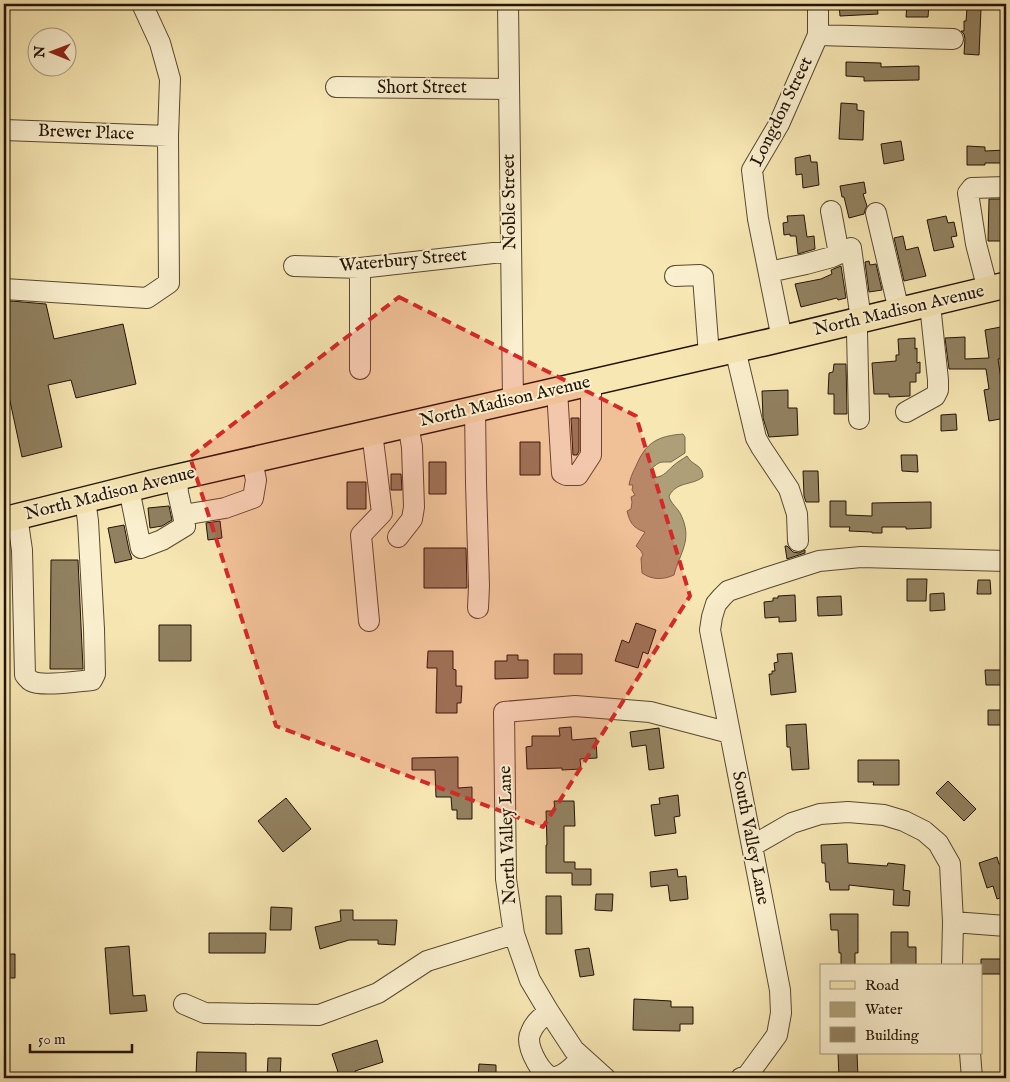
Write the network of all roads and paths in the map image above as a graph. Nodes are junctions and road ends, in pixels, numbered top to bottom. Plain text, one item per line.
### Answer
1 (142, 4) edge
2 (508, 4) edge
3 (818, 4) edge
4 (818, 35) junction
5 (953, 39) dead end
6 (336, 87) dead end
7 (509, 88) junction
8 (4, 130) edge
9 (168, 136) junction
10 (1006, 186) edge
11 (832, 211) dead end
12 (876, 213) dead end
13 (511, 251) junction
14 (839, 254) junction
15 (294, 266) dead end
16 (360, 268) junction
17 (769, 272) junction
18 (675, 276) dead end
19 (997, 288) edge
20 (4, 289) edge
21 (926, 304) junction
22 (899, 311) junction
23 (858, 320) junction
24 (782, 338) junction
25 (735, 349) junction
26 (709, 355) junction
27 (360, 369) dead end
28 (589, 382) junction
29 (557, 390) junction
30 (513, 400) junction
31 (475, 408) junction
32 (906, 412) dead end
33 (859, 419) dead end
34 (408, 424) junction
35 (372, 432) junction
36 (252, 460) junction
37 (177, 478) junction
38 (129, 489) junction
39 (85, 500) junction
40 (183, 515) junction
41 (7, 518) edge
42 (398, 537) dead end
43 (798, 541) dead end
44 (1006, 562) edge
45 (478, 608) dead end
46 (368, 621) dead end
47 (730, 733) junction
48 (752, 846) junction
49 (953, 922) junction
50 (1006, 926) edge
51 (514, 934) junction
52 (952, 964) edge
53 (184, 1004) dead end
54 (549, 1012) junction
55 (970, 1054) edge
56 (582, 1058) junction
57 (605, 1078) edge
58 (741, 1078) edge
59 (972, 1078) edge

1 - 9 street
2 - 7 street, Noble Street
3 - 4 street, Longdon Street
4 - 5 street
4 - 17 street, Longdon Street
6 - 7 street, Short Street
7 - 13 street, Noble Street
8 - 9 street, Brewer Place
9 - 20 street
10 - 19 street
11 - 14 street
12 - 22 street
13 - 16 street, Waterbury Street
13 - 30 street, Noble Street
14 - 17 street
14 - 23 street
15 - 16 street, Waterbury Street
16 - 27 street
17 - 24 street, Longdon Street
18 - 26 street
19 - 21 main road, North Madison Avenue
21 - 22 main road, North Madison Avenue
21 - 32 street
22 - 23 main road, North Madison Avenue
23 - 24 main road, North Madison Avenue
23 - 33 street
24 - 25 main road, North Madison Avenue
25 - 26 main road, North Madison Avenue
25 - 43 street
26 - 28 main road, North Madison Avenue
28 - 29 main road, North Madison Avenue
28 - 29 street
29 - 30 main road, North Madison Avenue
30 - 31 main road, North Madison Avenue
31 - 34 main road, North Madison Avenue
31 - 45 street
34 - 35 main road, North Madison Avenue
34 - 42 street
35 - 36 main road, North Madison Avenue
35 - 46 street
36 - 37 main road, North Madison Avenue
36 - 40 street
37 - 38 main road, North Madison Avenue
37 - 40 street
38 - 39 main road, North Madison Avenue
38 - 40 street
39 - 41 main road, North Madison Avenue
39 - 41 street
44 - 47 street, South Valley Lane
47 - 48 street, South Valley Lane
47 - 51 street, North Valley Lane
48 - 49 street
48 - 58 street, South Valley Lane
49 - 50 street
49 - 52 street
51 - 53 street
51 - 54 street, North Valley Lane
54 - 56 street, North Valley Lane
54 - 56 street
55 - 59 street
56 - 57 street, North Valley Lane

